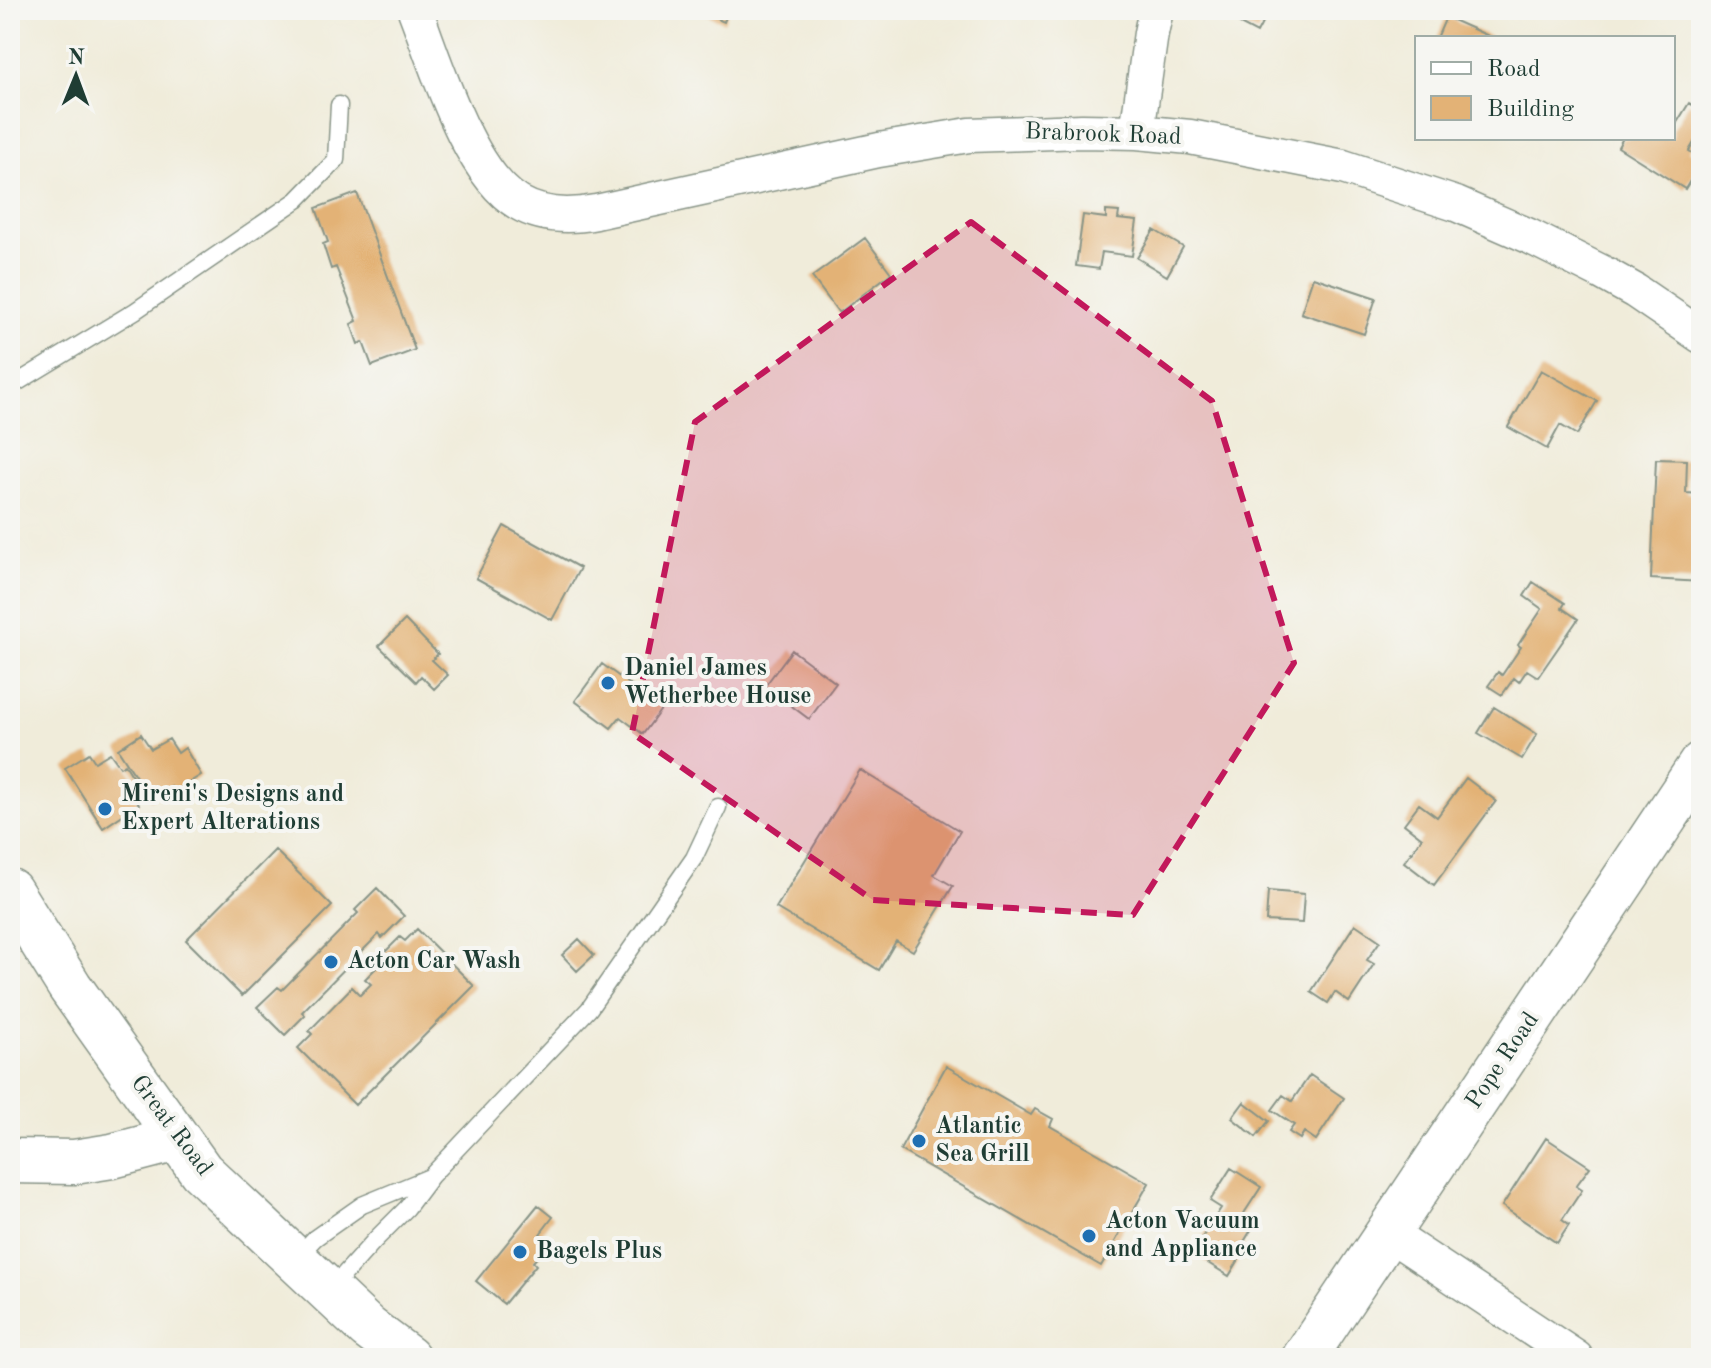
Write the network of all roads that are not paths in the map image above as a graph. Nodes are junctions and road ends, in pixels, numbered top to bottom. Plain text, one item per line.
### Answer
1 (415, 10) edge
2 (1156, 10) edge
3 (339, 105) dead end
4 (1137, 132) junction
5 (1701, 336) edge
6 (10, 387) edge
7 (1701, 764) edge
8 (718, 807) dead end
9 (10, 891) edge
10 (177, 1139) junction
11 (10, 1161) edge
12 (431, 1176) junction
13 (1388, 1233) junction
14 (296, 1258) junction
15 (329, 1291) junction
16 (408, 1358) edge
17 (1304, 1358) edge
18 (1576, 1358) edge

1 - 4 street, Brabrook Road
2 - 4 street
3 - 6 lane
4 - 5 street, Brabrook Road
7 - 13 street, Pope Road
8 - 12 lane
9 - 10 street, Great Road
10 - 11 street
10 - 14 street, Great Road
12 - 14 lane
12 - 15 lane
13 - 17 street, Pope Road
13 - 18 street
14 - 15 street, Great Road
15 - 16 street, Great Road

